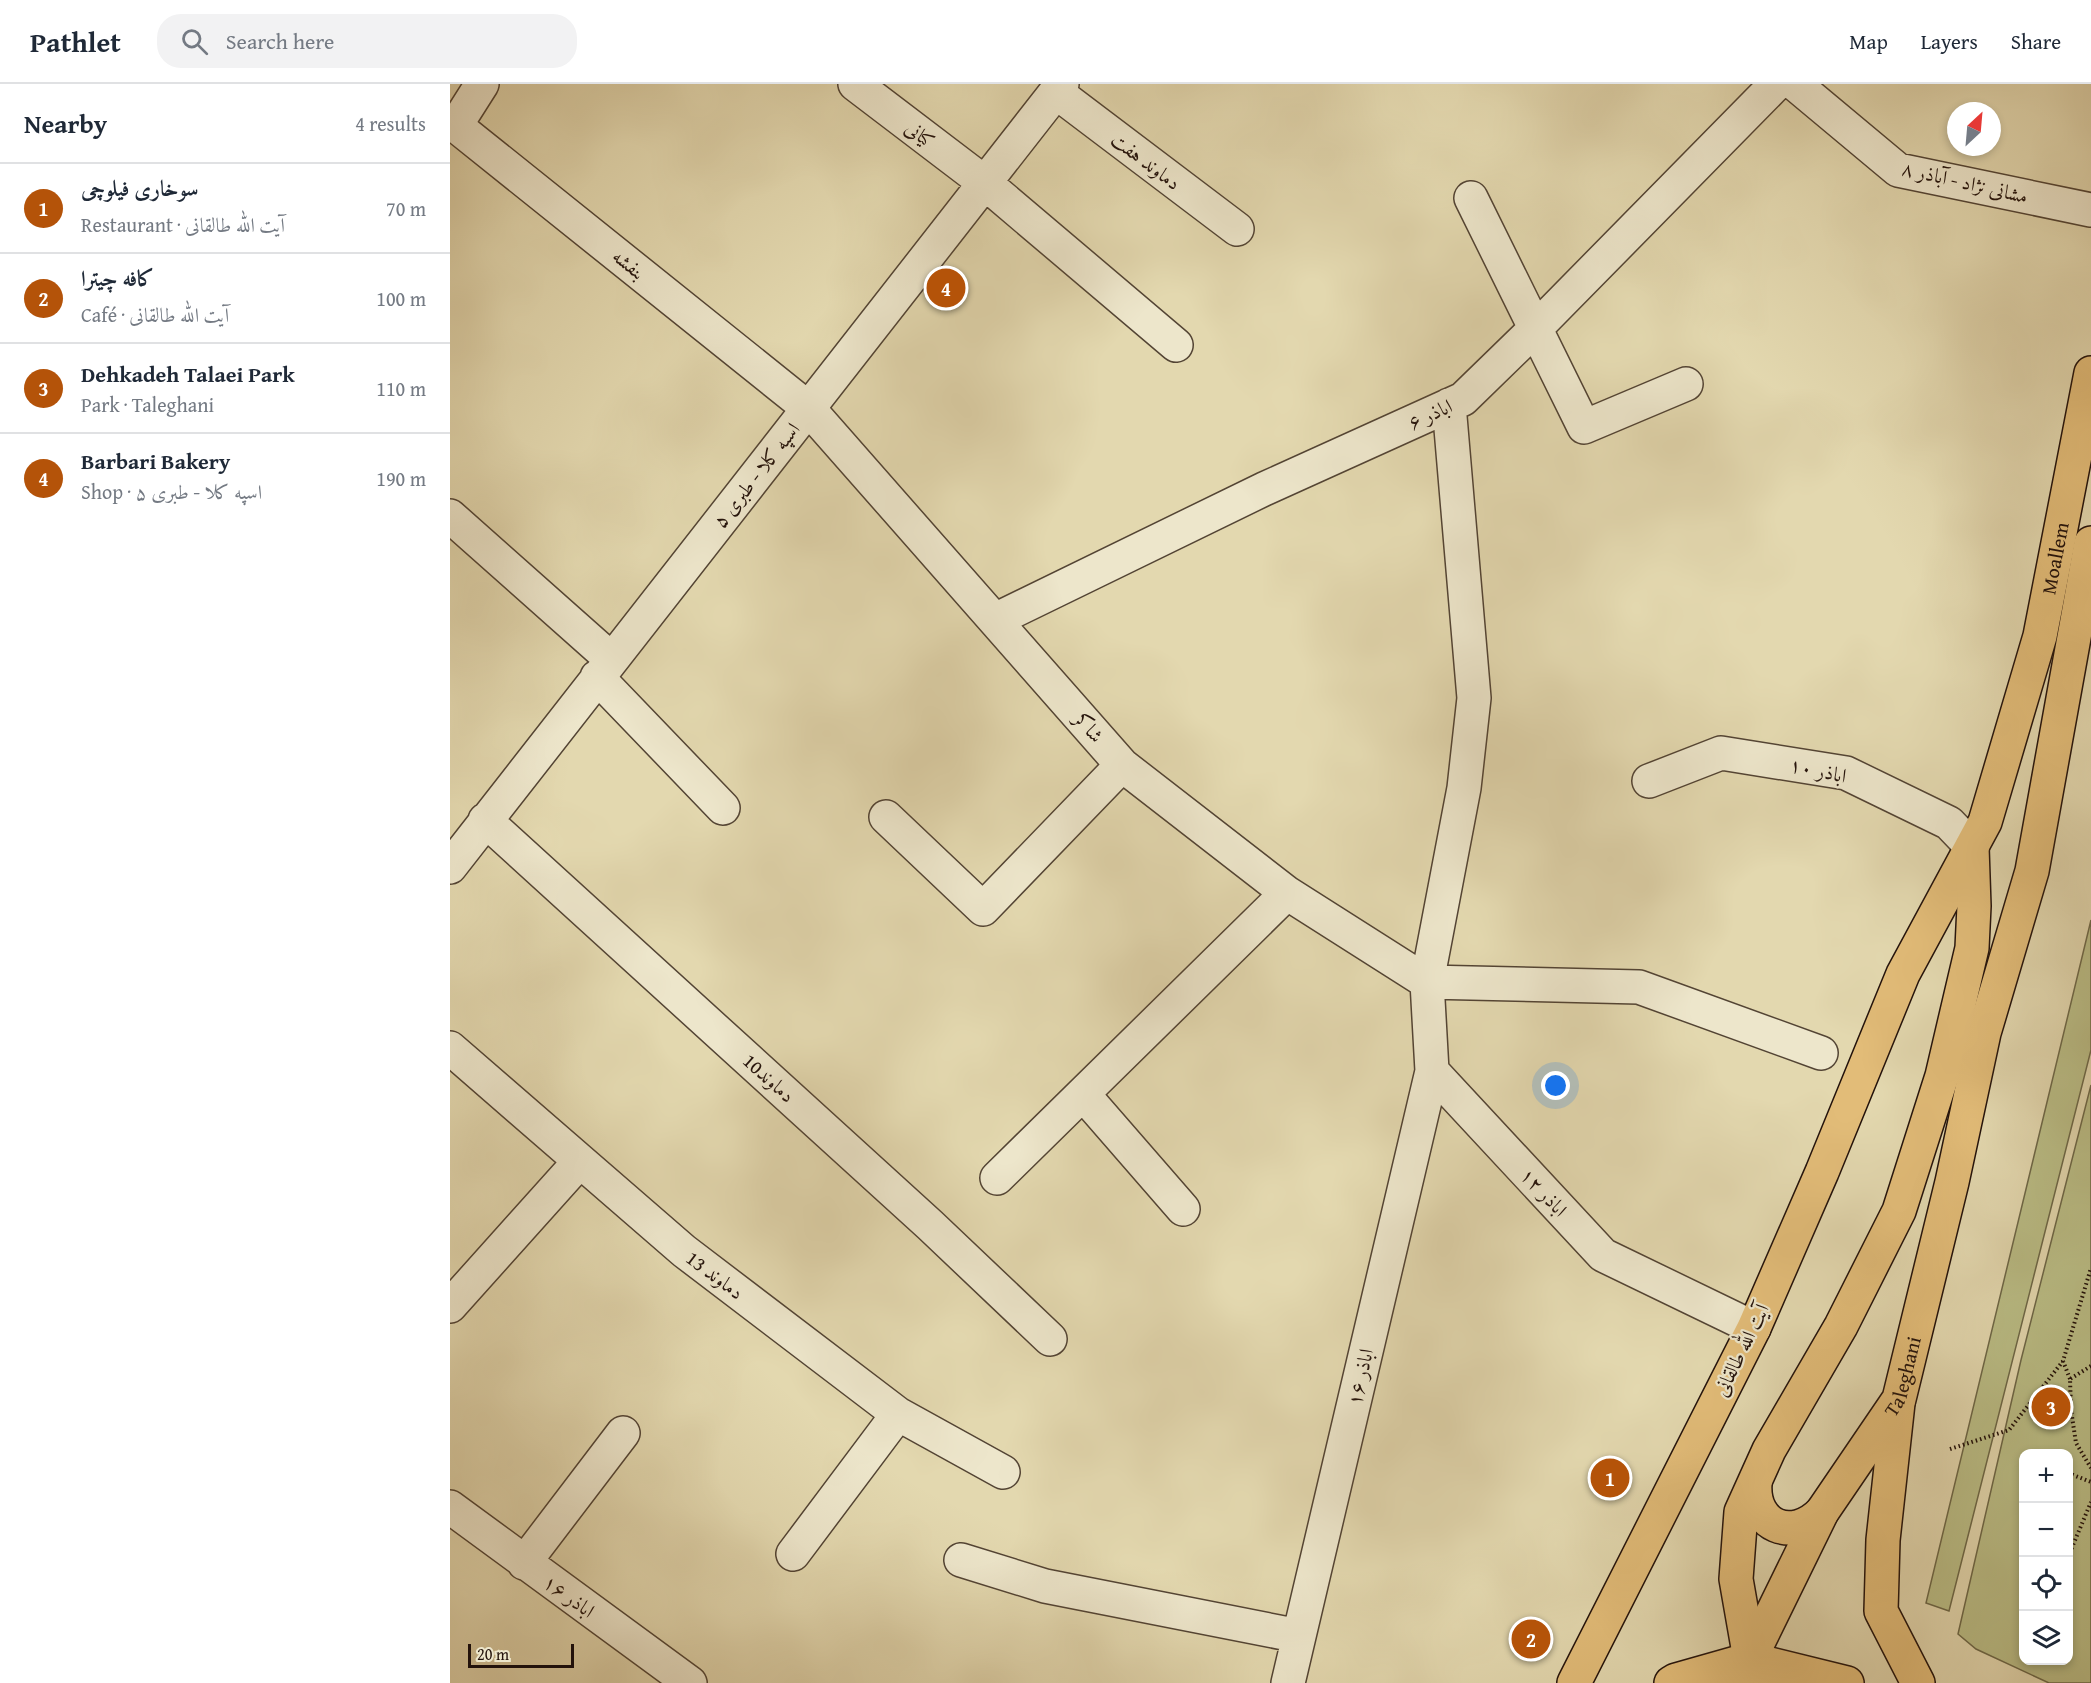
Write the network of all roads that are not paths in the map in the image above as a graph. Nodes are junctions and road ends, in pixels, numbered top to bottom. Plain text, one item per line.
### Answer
1 (482, 84) edge
2 (855, 84) edge
3 (1776, 84) edge
4 (1795, 84) edge
5 (1059, 88) edge
6 (453, 123) edge
7 (985, 183) junction
8 (1471, 198) dead end
9 (2091, 210) edge
10 (1237, 229) dead end
11 (1536, 328) junction
12 (1176, 345) dead end
13 (2091, 373) edge
14 (1686, 384) dead end
15 (1449, 405) junction
16 (808, 408) junction
17 (450, 516) edge
18 (2091, 543) edge
19 (995, 620) junction
20 (604, 668) junction
21 (1122, 765) junction
22 (1649, 782) dead end
23 (723, 808) dead end
24 (886, 817) dead end
25 (485, 820) junction
26 (1972, 848) junction
27 (450, 867) edge
28 (1287, 893) junction
29 (1427, 982) junction
30 (450, 1048) edge
31 (1821, 1053) dead end
32 (1432, 1071) junction
33 (1083, 1094) junction
34 (579, 1161) junction
35 (997, 1178) dead end
36 (1183, 1209) dead end
37 (450, 1306) edge
38 (1754, 1328) junction
39 (1050, 1339) dead end
40 (1899, 1399) junction
41 (898, 1414) junction
42 (623, 1433) dead end
43 (1003, 1472) dead end
44 (1755, 1483) junction
45 (450, 1508) edge
46 (1822, 1512) junction
47 (793, 1554) dead end
48 (961, 1560) dead end
49 (524, 1563) junction
50 (1299, 1636) junction
51 (1742, 1671) edge
52 (690, 1683) edge
53 (1288, 1683) edge
54 (1574, 1683) edge
55 (1671, 1683) edge
56 (1780, 1683) edge
57 (1847, 1683) edge
58 (1918, 1683) edge

1 - 6 street
2 - 7 street, کیانی
3 - 11 street, اباذر ۶
4 - 9 street, مشانی نژاد - آباذر ۸
5 - 7 street, اسپه کلا - طبری ۵
5 - 10 street, دماوند هفت
6 - 16 street, بنفشه
7 - 12 street, کیانی
7 - 16 street, اسپه کلا - طبری ۵
8 - 11 street
11 - 14 street
11 - 15 street, اباذر ۶
13 - 26 main road, Moallem
15 - 19 street, اباذر ۶
15 - 29 street
16 - 19 street, شاکر
16 - 20 street, اسپه کلا - طبری ۵
17 - 20 street
18 - 40 main road, Taleghani
19 - 21 street, شاکر
20 - 23 street
20 - 25 street, اسپه کلا - طبری ۵
21 - 24 street
21 - 28 street, شاکر
22 - 26 street, اباذر ۱۰
25 - 27 street, اسپه کلا - طبری ۵
25 - 39 street, دماوند10
26 - 38 main road, آیت الله طالقانی
26 - 44 main road
28 - 29 street, شاکر
28 - 33 street
29 - 31 street
29 - 32 street
30 - 34 street, دماوند 13
32 - 38 street, اباذر ۱۲
32 - 50 street, اباذر ۱۶
33 - 35 street
33 - 36 street
34 - 37 street
34 - 41 street, دماوند 13
38 - 54 main road, آیت الله طالقانی
40 - 46 main road, Taleghani
40 - 58 main road
41 - 43 street, دماوند 13
41 - 47 street
42 - 49 street
44 - 46 main road
44 - 51 main road
45 - 49 street, اباذر ۱۶
46 - 51 main road, Taleghani
48 - 50 street
49 - 52 street, اباذر ۱۶
50 - 53 street, اباذر ۱۶
51 - 55 main road
51 - 56 main road
51 - 57 main road

